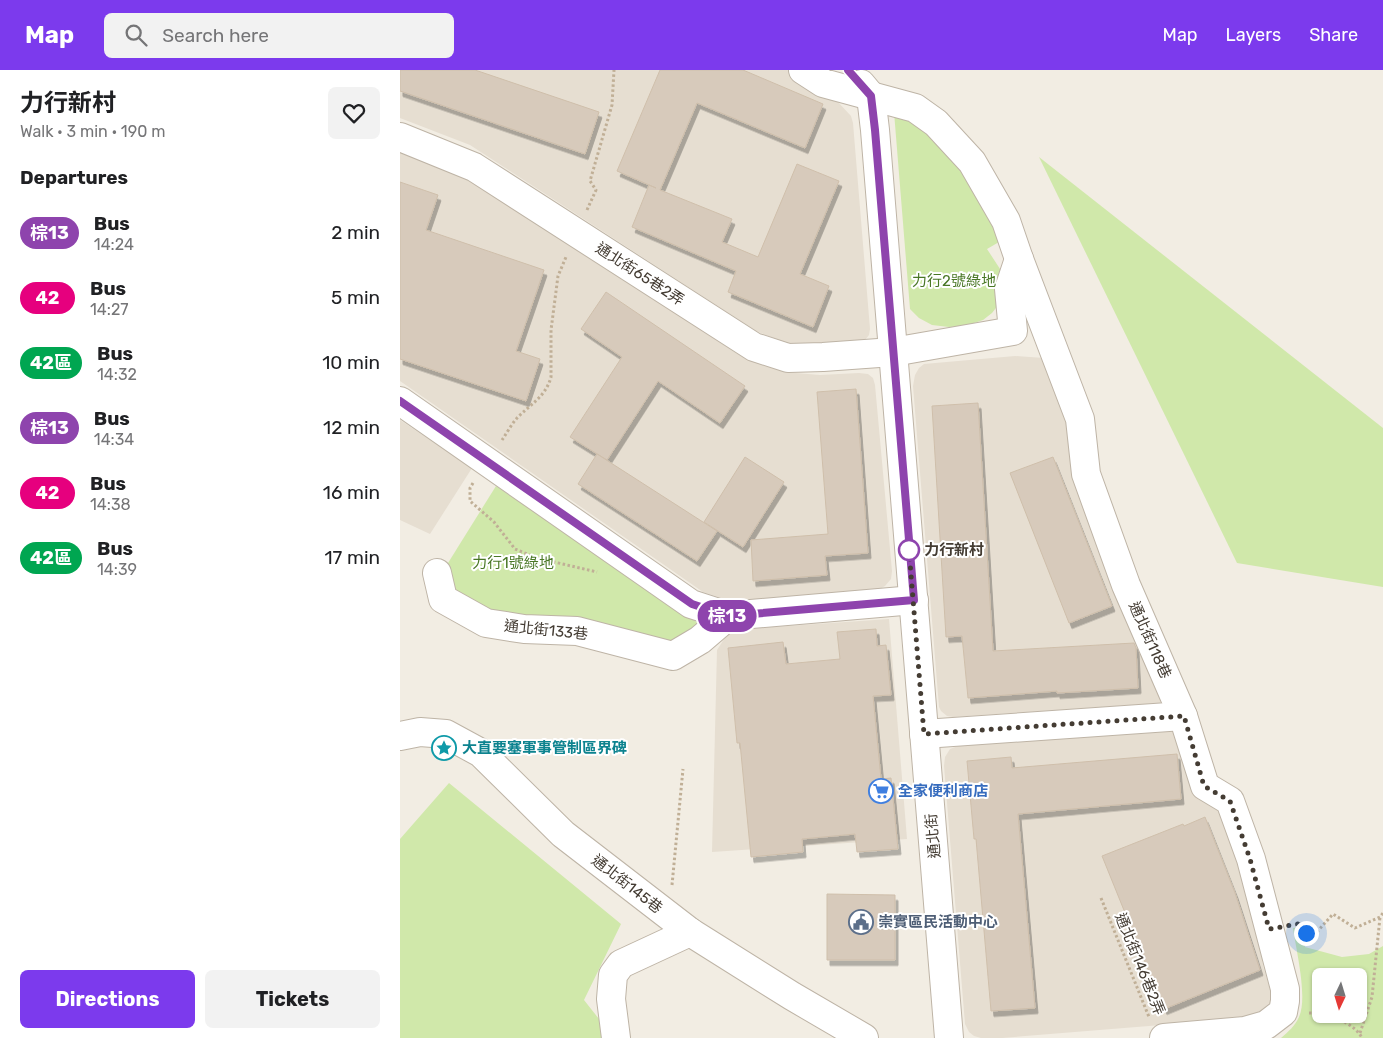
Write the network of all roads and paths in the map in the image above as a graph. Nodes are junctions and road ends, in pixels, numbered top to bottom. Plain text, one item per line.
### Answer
1 (614, 70) edge
2 (803, 70) edge
3 (848, 70) edge
4 (874, 83) edge
5 (400, 137) edge
6 (577, 233) junction
7 (1019, 259) junction
8 (893, 352) junction
9 (400, 401) edge
10 (487, 462) junction
11 (603, 572) dead end
12 (437, 573) dead end
13 (914, 600) junction
14 (728, 616) junction
15 (1184, 716) junction
16 (924, 734) junction
17 (400, 736) edge
18 (684, 768) dead end
19 (1101, 898) dead end
20 (1383, 912) edge
21 (668, 915) junction
22 (1380, 917) junction
23 (1383, 923) edge
24 (1269, 929) junction
25 (690, 932) junction
26 (1346, 1023) edge
27 (1157, 1029) edge
28 (1360, 1034) junction
29 (616, 1038) edge
30 (864, 1038) edge
31 (949, 1038) edge
32 (1362, 1038) edge

1 - 6 path
2 - 4 street
3 - 4 street
4 - 7 street, 通北街118巷
4 - 8 street, 通北街
5 - 6 street, 通北街65巷2弄
6 - 8 street, 通北街65巷2弄
6 - 10 path
7 - 8 street
7 - 15 street, 通北街118巷
8 - 13 street, 通北街
9 - 10 street
10 - 11 path
10 - 14 street
12 - 14 street, 通北街133巷
13 - 14 street
13 - 16 street, 通北街
15 - 16 street
15 - 24 street, 通北街118巷
16 - 31 street, 通北街
17 - 21 street, 通北街145巷
18 - 21 path
19 - 27 path, 通北街146巷2弄
20 - 22 path
21 - 25 street, 通北街145巷
22 - 23 path
22 - 24 path
22 - 28 path
24 - 27 street, 通北街118巷
25 - 29 street
25 - 30 street, 通北街145巷
26 - 28 path
28 - 32 path

